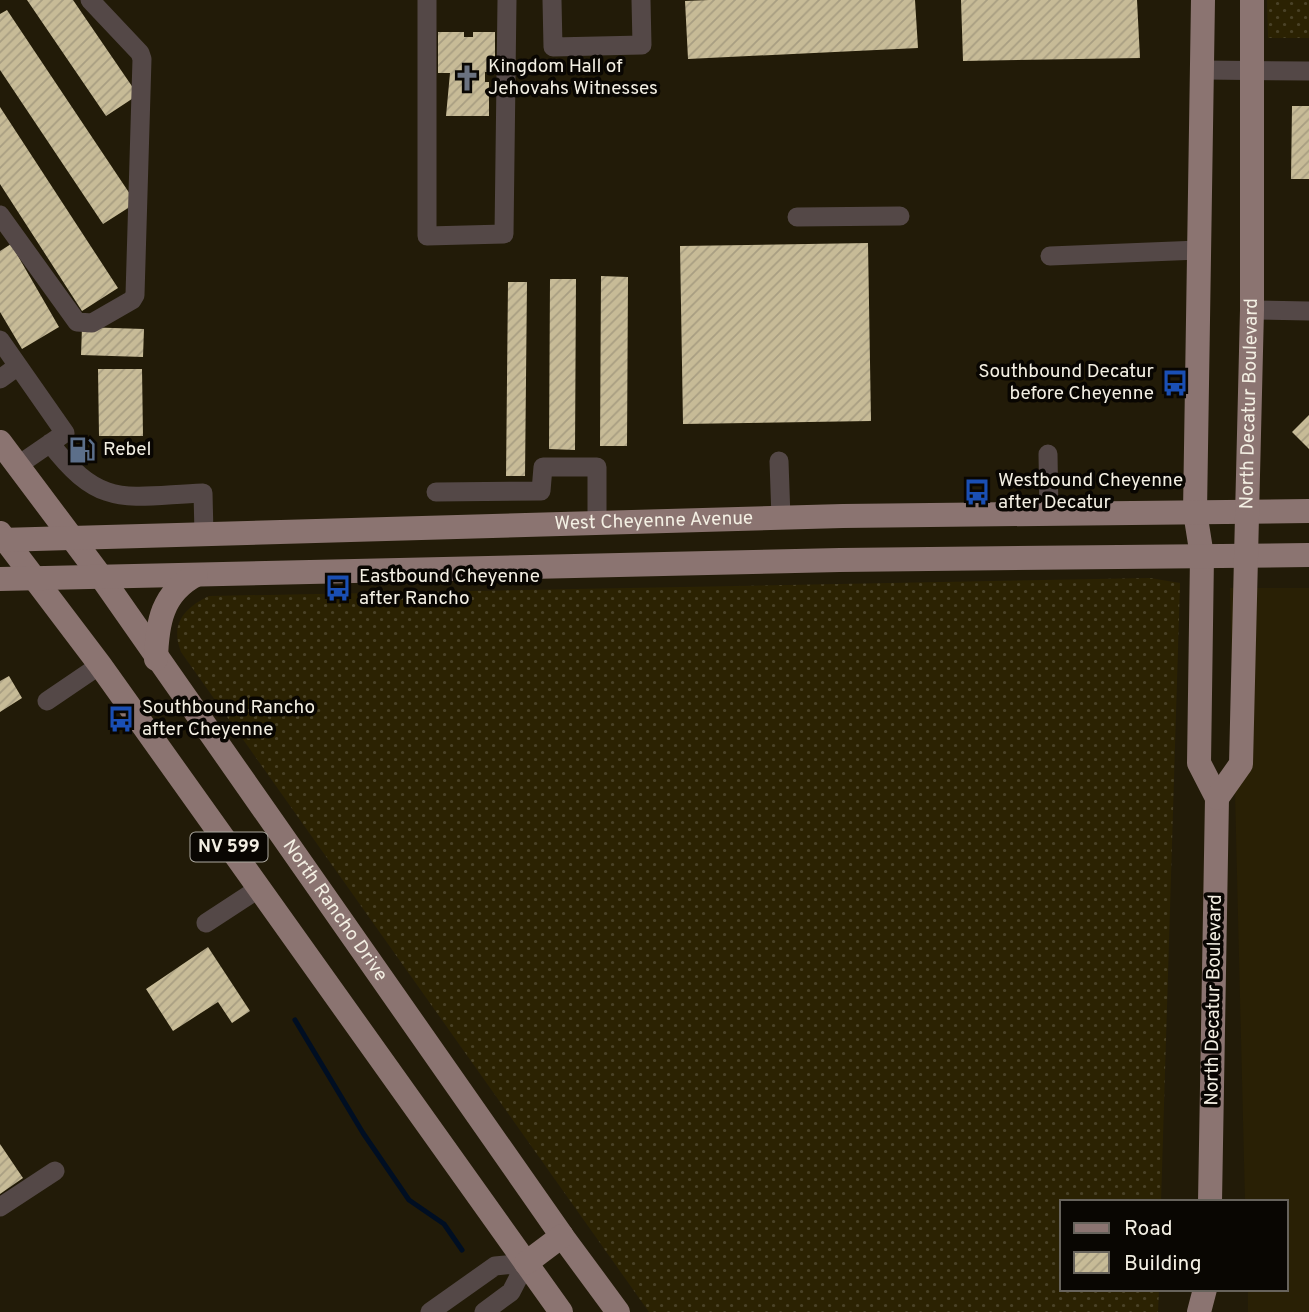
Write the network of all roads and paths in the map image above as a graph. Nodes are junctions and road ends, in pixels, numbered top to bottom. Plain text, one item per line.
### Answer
1 (90, 0) edge
2 (427, 0) edge
3 (507, 0) edge
4 (552, 0) edge
5 (641, 0) edge
6 (1203, 0) edge
7 (1252, 0) edge
8 (1202, 70) junction
9 (1253, 70) junction
10 (1309, 71) edge
11 (0, 215) edge
12 (901, 216) dead end
13 (797, 217) dead end
14 (1199, 250) junction
15 (1050, 256) dead end
16 (1252, 310) junction
17 (1309, 311) edge
18 (0, 340) edge
19 (18, 366) junction
20 (0, 379) edge
21 (0, 442) edge
22 (50, 443) junction
23 (1048, 454) dead end
24 (779, 461) dead end
25 (17, 466) junction
26 (436, 492) dead end
27 (1249, 511) junction
28 (1309, 511) edge
29 (1195, 512) junction
30 (1049, 514) junction
31 (781, 519) junction
32 (597, 524) junction
33 (204, 534) junction
34 (2, 537) edge
35 (71, 537) junction
36 (1245, 555) junction
37 (1309, 555) edge
38 (1202, 556) junction
39 (196, 575) junction
40 (32, 578) junction
41 (102, 578) junction
42 (0, 579) edge
43 (156, 659) junction
44 (100, 665) junction
45 (47, 701) dead end
46 (1217, 798) junction
47 (258, 889) junction
48 (206, 923) dead end
49 (55, 1171) dead end
50 (1210, 1200) edge
51 (0, 1207) edge
52 (562, 1236) junction
53 (526, 1263) junction
54 (1204, 1291) edge
55 (1213, 1291) edge
56 (430, 1312) edge
57 (484, 1312) edge
58 (561, 1312) edge
59 (618, 1312) edge
60 (1199, 1312) edge
61 (1217, 1312) edge

1 - 11 lane
2 - 3 lane
4 - 5 lane
6 - 8 main road, North Decatur Boulevard
7 - 9 main road, North Decatur Boulevard
8 - 9 lane
8 - 14 main road, North Decatur Boulevard
9 - 10 lane
9 - 16 main road, North Decatur Boulevard
12 - 13 lane
14 - 15 lane
14 - 29 main road, North Decatur Boulevard
16 - 17 lane
16 - 27 main road, North Decatur Boulevard
18 - 19 lane
19 - 20 lane
19 - 22 lane
21 - 25 main road, North Rancho Drive / NV 599
22 - 25 lane
22 - 33 lane
23 - 30 lane
24 - 31 lane
25 - 35 main road, North Rancho Drive / NV 599
26 - 32 lane
27 - 28 main road, West Cheyenne Avenue
27 - 29 main road, West Cheyenne Avenue
27 - 36 main road, North Decatur Boulevard
29 - 30 main road, West Cheyenne Avenue
29 - 38 main road, North Decatur Boulevard
30 - 31 main road, West Cheyenne Avenue
31 - 32 main road, West Cheyenne Avenue
32 - 33 main road, West Cheyenne Avenue
33 - 35 main road, West Cheyenne Avenue
34 - 35 main road, West Cheyenne Avenue
34 - 40 main road, NV 599
35 - 41 main road, North Rancho Drive / NV 599
36 - 37 main road
36 - 38 main road
36 - 46 main road, North Decatur Boulevard
38 - 39 main road
38 - 46 main road, North Decatur Boulevard
39 - 41 main road
39 - 43 main road
40 - 41 main road
40 - 42 main road
40 - 44 main road, NV 599
41 - 43 main road, North Rancho Drive / NV 599
43 - 52 main road, North Rancho Drive / NV 599
44 - 45 lane
44 - 47 main road, NV 599
46 - 50 main road, North Decatur Boulevard
47 - 48 lane
47 - 53 main road, NV 599
49 - 51 lane
52 - 53 main road
52 - 59 main road, North Rancho Drive / NV 599
53 - 56 lane
53 - 57 lane
53 - 58 main road, NV 599
54 - 60 main road
55 - 61 main road

